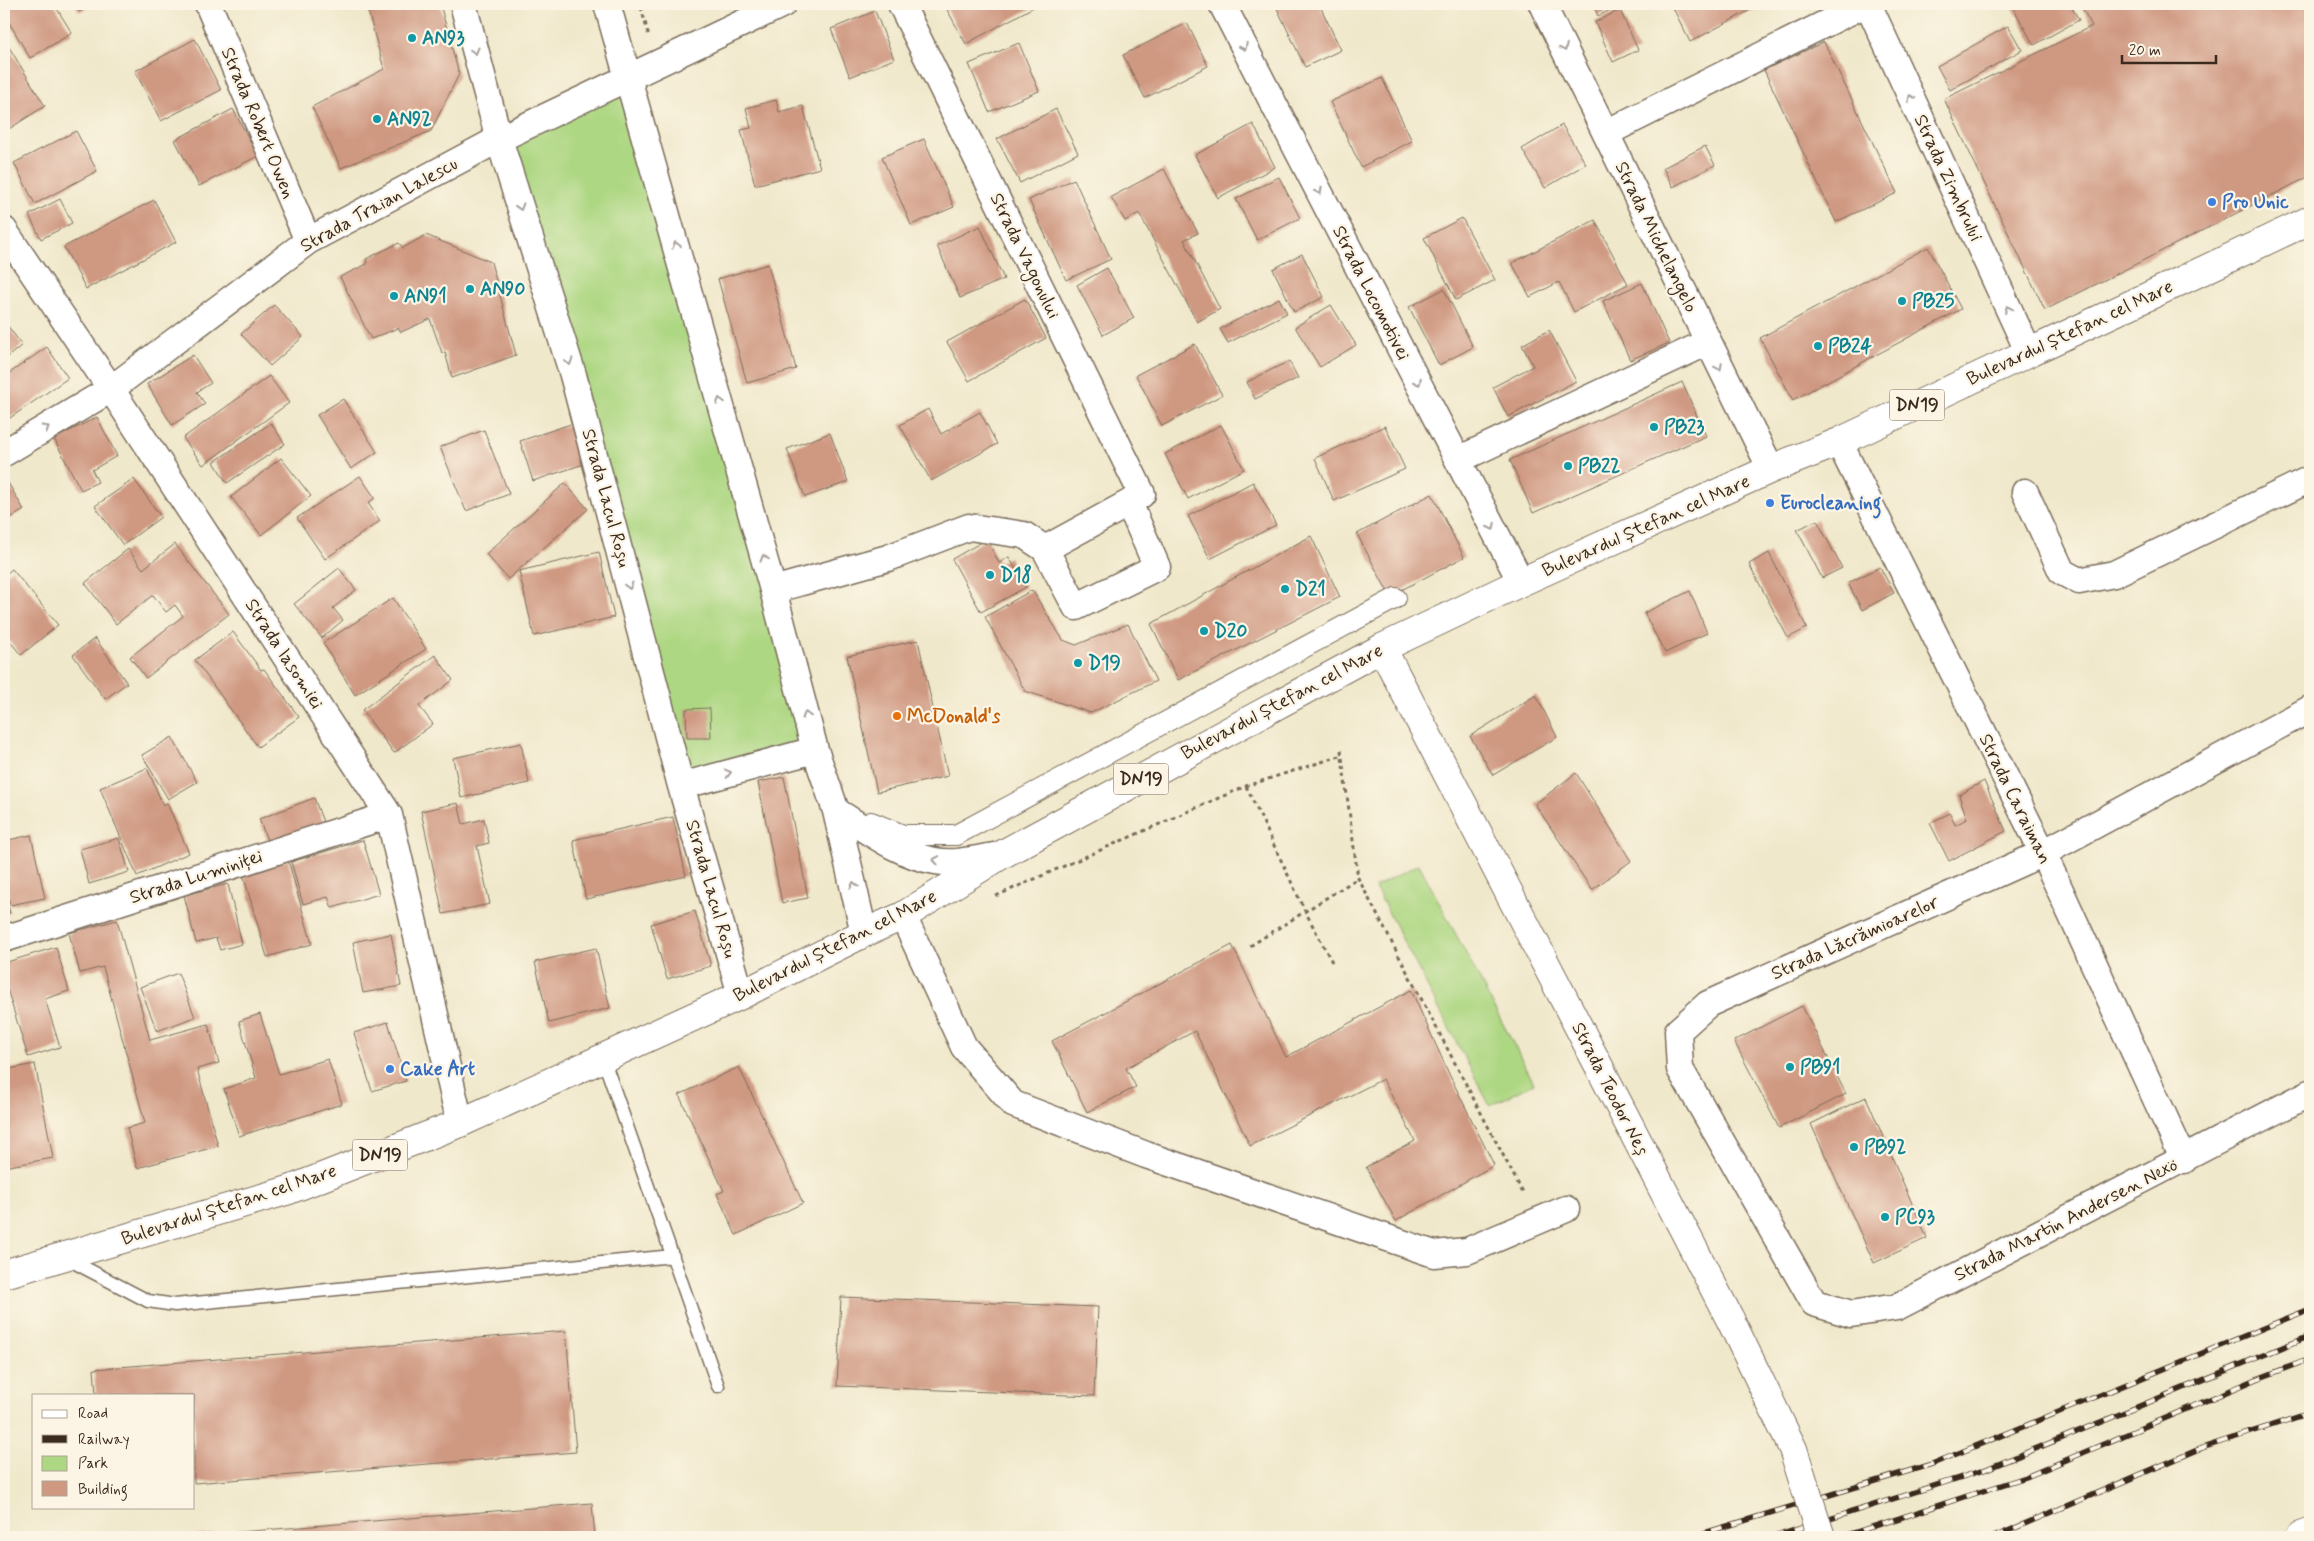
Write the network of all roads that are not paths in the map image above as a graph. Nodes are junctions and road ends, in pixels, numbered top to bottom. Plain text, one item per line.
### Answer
1 (208, 4) edge
2 (462, 4) edge
3 (607, 4) edge
4 (783, 4) edge
5 (902, 4) edge
6 (1222, 4) edge
7 (1542, 4) edge
8 (1866, 4) edge
9 (628, 76) junction
10 (1606, 133) junction
11 (499, 140) junction
12 (2310, 220) edge
13 (4, 230) edge
14 (308, 242) junction
15 (1708, 342) junction
16 (2028, 353) junction
17 (111, 389) junction
18 (1839, 442) junction
19 (4, 453) edge
20 (1458, 460) junction
21 (1771, 469) junction
22 (2310, 479) edge
23 (2024, 492) dead end
24 (1129, 503) junction
25 (1045, 549) junction
26 (1521, 582) junction
27 (773, 590) junction
28 (1396, 598) dead end
29 (1382, 648) junction
30 (2310, 709) edge
31 (815, 750) junction
32 (681, 786) junction
33 (836, 811) junction
34 (389, 815) junction
35 (869, 822) dead end
36 (2042, 854) junction
37 (1001, 855) junction
38 (903, 916) junction
39 (864, 933) junction
40 (4, 939) edge
41 (741, 995) junction
42 (603, 1058) junction
43 (2310, 1093) edge
44 (460, 1123) junction
45 (2184, 1160) junction
46 (1566, 1210) dead end
47 (673, 1256) junction
48 (63, 1257) junction
49 (4, 1274) edge
50 (1814, 1303) joint
51 (718, 1386) dead end
52 (2310, 1534) edge
53 (1821, 1537) edge
54 (2300, 1537) edge

1 - 14 street, Strada Robert Owen
2 -> 11 street, Strada Lacul Roșu
3 - 9 street
4 - 9 street, Strada Traian Lalescu
5 - 24 street, Strada Vagonului
6 -> 20 street, Strada Locomotivei
7 -> 10 street, Strada Michelangelo
8 - 10 street
16 -> 8 street, Strada Zimbrului
9 - 11 street, Strada Traian Lalescu
27 -> 9 street
10 - 15 street, Strada Michelangelo
11 - 14 street, Strada Traian Lalescu
11 -> 32 street, Strada Lacul Roșu
12 - 16 main road, Bulevardul Ștefan cel Mare / DN19
13 - 17 street, Strada Iasomiei
14 - 17 street, Strada Traian Lalescu
15 - 20 street
15 -> 21 street, Strada Michelangelo
16 - 18 main road, Bulevardul Ștefan cel Mare / DN19
19 -> 17 street, Strada Traian Lalescu
17 - 34 street, Strada Iasomiei
18 - 21 main road, Bulevardul Ștefan cel Mare / DN19
18 - 36 street, Strada Caraiman
20 -> 26 street, Strada Locomotivei
21 - 26 main road, Bulevardul Ștefan cel Mare / DN19
22 - 23 street
24 - 25 street
24 - 25 street
25 - 27 street
26 - 29 main road, Bulevardul Ștefan cel Mare / DN19
31 -> 27 street
28 - 35 street
29 - 37 main road, Bulevardul Ștefan cel Mare / DN19
29 - 53 main road, Strada Teodor Neș, bridge
30 - 36 street, Strada Lăcrămioarelor
32 -> 31 street
31 - 33 street
32 - 41 street, Strada Lacul Roșu
37 -> 33 street
39 -> 33 street
34 - 40 street, Strada Luminiței
34 - 44 street, Strada Iasomiei
36 - 45 street, Strada Caraiman
36 - 50 street, Strada Lăcrămioarelor
37 - 38 main road, Bulevardul Ștefan cel Mare / DN19
38 - 39 main road, Bulevardul Ștefan cel Mare / DN19
38 - 46 street
39 - 41 main road, Bulevardul Ștefan cel Mare / DN19
41 - 42 main road, Bulevardul Ștefan cel Mare / DN19
42 - 44 main road, Bulevardul Ștefan cel Mare / DN19
42 - 47 lane
43 - 45 street, Strada Martin Andersen Nexö
44 - 48 main road, Bulevardul Ștefan cel Mare / DN19
45 - 50 street, Strada Martin Andersen Nexö
47 - 48 lane
47 - 51 lane
48 - 49 main road, Bulevardul Ștefan cel Mare / DN19
52 - 54 main road

